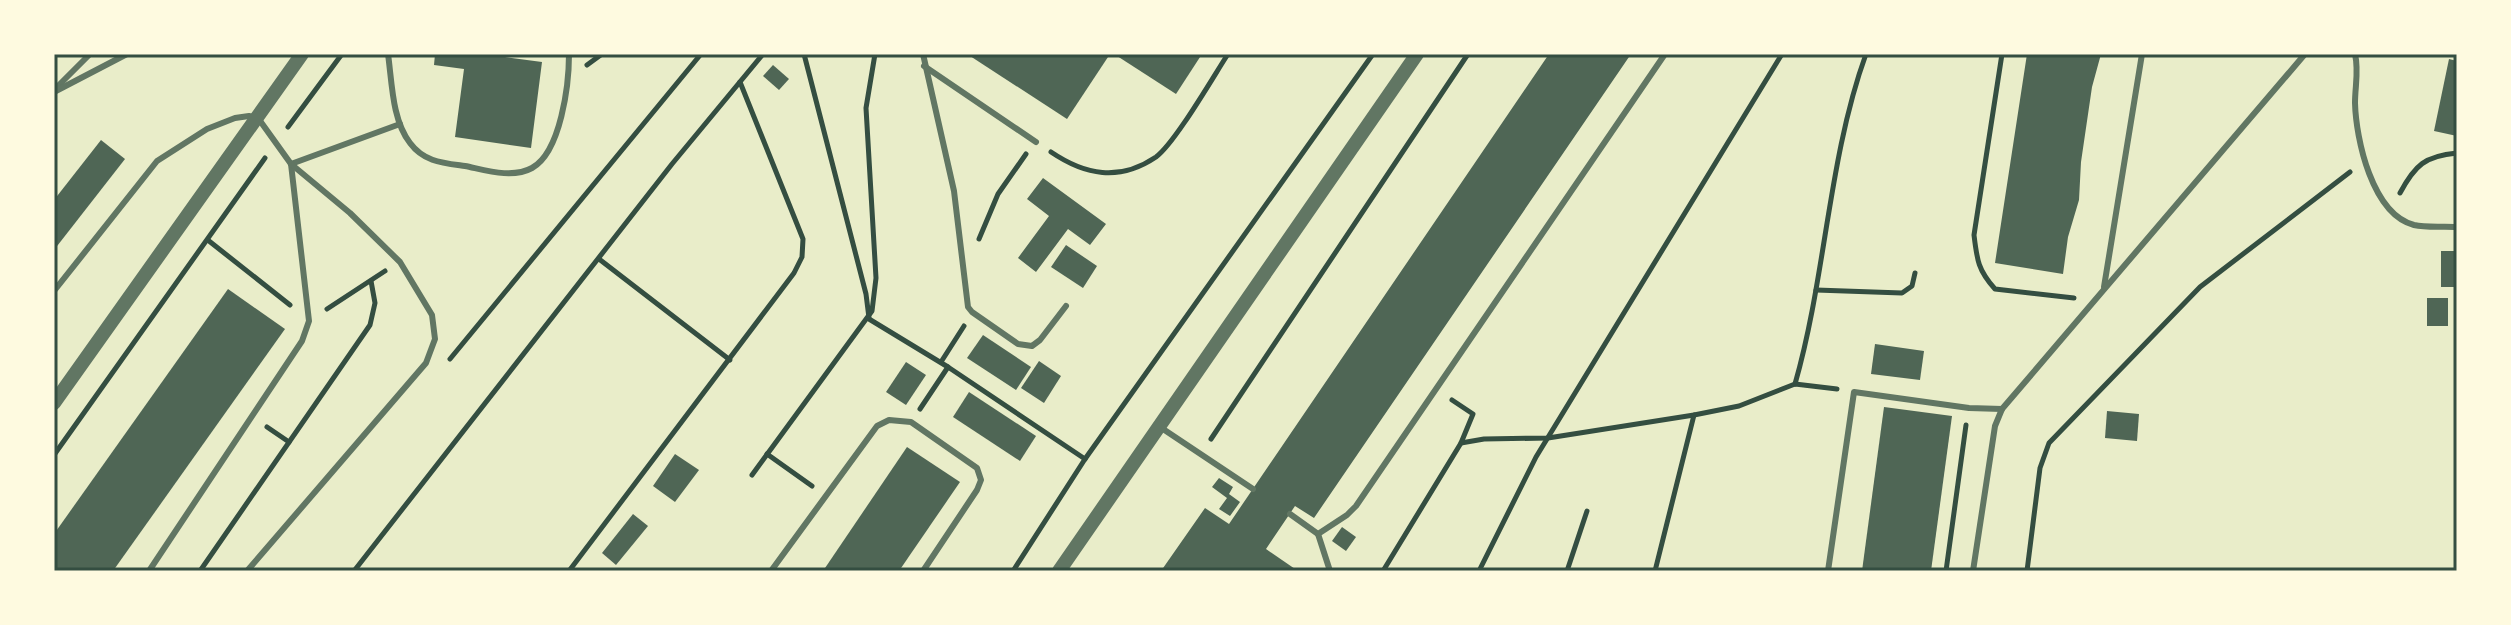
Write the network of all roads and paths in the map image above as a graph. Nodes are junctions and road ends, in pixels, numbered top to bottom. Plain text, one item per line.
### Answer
1 (90, 54) edge
2 (127, 54) edge
3 (302, 54) edge
4 (342, 54) edge
5 (388, 54) edge
6 (569, 54) edge
7 (701, 54) edge
8 (763, 54) edge
9 (804, 54) edge
10 (875, 54) edge
11 (923, 54) edge
12 (1228, 54) edge
13 (1373, 54) edge
14 (1417, 54) edge
15 (1468, 54) edge
16 (1665, 54) edge
17 (1782, 54) edge
18 (1866, 54) edge
19 (2002, 54) edge
20 (2142, 54) edge
21 (2305, 54) edge
22 (2355, 54) edge
23 (924, 66) junction
24 (740, 82) junction
25 (54, 91) edge
26 (258, 118) junction
27 (400, 124) junction
28 (276, 142) junction
29 (1036, 142) junction
30 (2457, 153) edge
31 (2364, 162) junction
32 (291, 164) junction
33 (2389, 207) junction
34 (2457, 227) edge
35 (209, 241) junction
36 (599, 259) junction
37 (400, 262) junction
38 (965, 269) junction
39 (1915, 273) dead end
40 (371, 281) junction
41 (2104, 287) junction
42 (1816, 290) junction
43 (54, 291) edge
44 (2093, 301) junction
45 (1066, 306) dead end
46 (869, 319) junction
47 (309, 321) junction
48 (959, 332) dead end
49 (730, 360) junction
50 (941, 362) junction
51 (445, 366) dead end
52 (948, 367) junction
53 (1795, 384) junction
54 (1436, 388) junction
55 (1854, 392) junction
56 (54, 403) edge
57 (1969, 408) junction
58 (2002, 409) junction
59 (1694, 415) junction
60 (252, 416) junction
61 (911, 422) junction
62 (1160, 427) junction
63 (1548, 438) junction
64 (289, 442) junction
65 (1461, 443) junction
66 (767, 454) junction
67 (1200, 454) junction
68 (54, 455) edge
69 (1085, 459) junction
70 (752, 475) dead end
71 (1253, 489) dead end
72 (826, 496) junction
73 (1587, 511) dead end
74 (1290, 514) dead end
75 (1318, 534) junction
76 (149, 571) edge
77 (200, 571) edge
78 (247, 571) edge
79 (354, 571) edge
80 (569, 571) edge
81 (771, 571) edge
82 (923, 571) edge
83 (1013, 571) edge
84 (1059, 571) edge
85 (1330, 571) edge
86 (1383, 571) edge
87 (1479, 571) edge
88 (1567, 571) edge
89 (1655, 571) edge
90 (1828, 571) edge
91 (1946, 571) edge
92 (1973, 571) edge
93 (2027, 571) edge

1 - 25 lane
2 - 25 lane
3 - 26 street
4 - 28 path
5 - 27 lane
6 - 27 lane
7 - 51 path
8 - 24 path
9 - 46 path
10 - 46 path
11 - 23 lane
12 - 29 path
13 - 69 path
14 - 62 street
15 - 67 path
16 - 54 lane
17 - 63 path
18 - 42 path
19 - 44 path
20 - 41 lane
21 - 41 lane
22 - 31 lane
23 - 29 lane
23 - 38 lane
24 - 36 path
24 - 49 path
26 - 28 lane
26 - 43 lane
26 - 56 street
27 - 32 lane
28 - 32 lane
28 - 35 path
29 - 38 path
30 - 33 path
31 - 33 lane
31 - 93 path
32 - 37 lane
32 - 47 lane
33 - 34 lane
35 - 47 path
35 - 68 path
36 - 49 path
36 - 79 path
37 - 40 path
37 - 78 lane
38 - 45 lane
39 - 42 path
40 - 47 path
40 - 64 path
41 - 44 lane
42 - 53 path
44 - 58 lane
46 - 50 path
46 - 66 path
47 - 60 lane
48 - 50 path
49 - 80 path
50 - 52 path
52 - 61 path
52 - 69 path
53 - 55 path
53 - 59 path
54 - 65 path
54 - 75 lane
55 - 57 lane
55 - 90 lane
57 - 58 lane
57 - 91 path
58 - 92 lane
59 - 63 path
59 - 89 path
60 - 64 path
60 - 76 lane
61 - 72 lane
61 - 82 lane
62 - 67 lane
62 - 84 street
63 - 65 path
63 - 87 path
64 - 77 path
65 - 86 path
66 - 70 path
66 - 72 path
67 - 71 lane
69 - 83 path
72 - 81 lane
73 - 88 path
74 - 75 lane
75 - 85 lane

